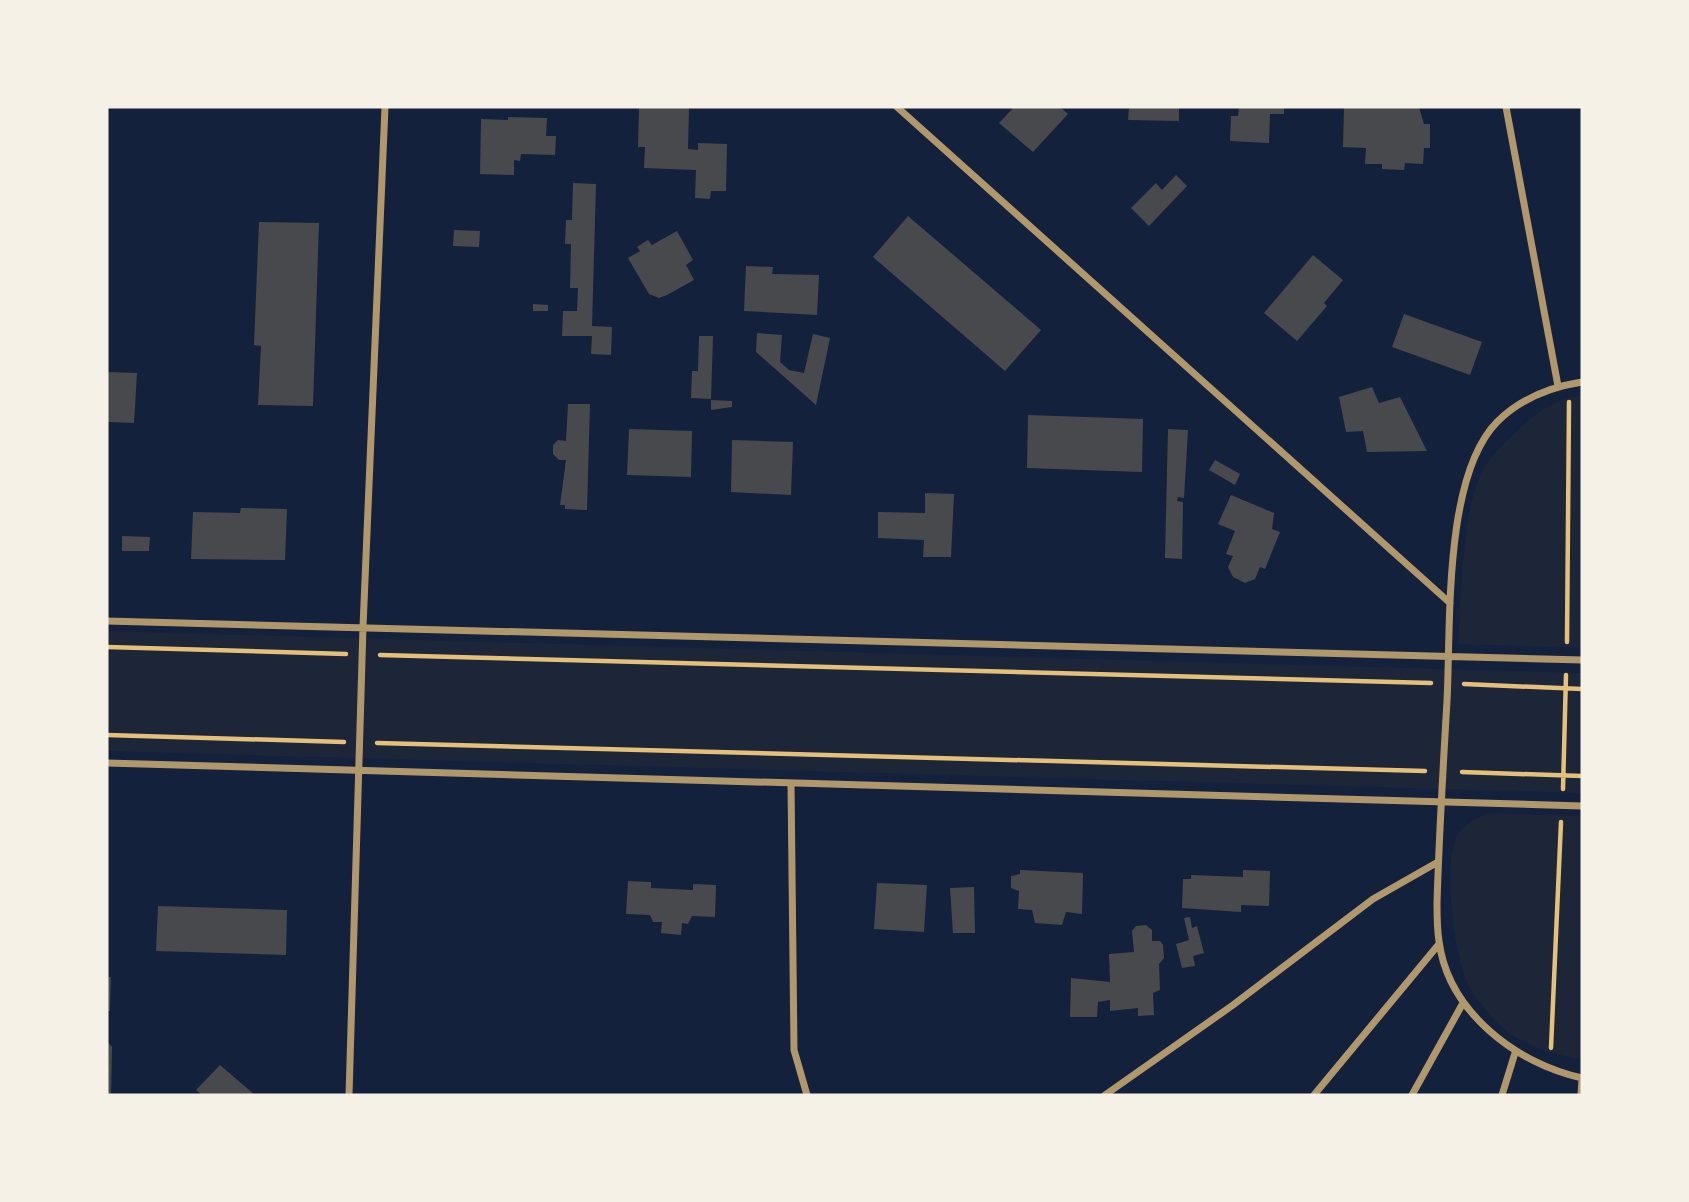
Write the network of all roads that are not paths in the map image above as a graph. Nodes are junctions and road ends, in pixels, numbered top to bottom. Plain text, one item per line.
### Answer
1 (385, 107) edge
2 (897, 107) edge
3 (1506, 107) edge
4 (1582, 382) edge
5 (1558, 386) junction
6 (1450, 603) junction
7 (107, 621) edge
8 (363, 627) junction
9 (1449, 657) junction
10 (1582, 660) edge
11 (107, 764) edge
12 (360, 770) junction
13 (791, 783) junction
14 (1442, 802) junction
15 (1582, 806) edge
16 (1438, 862) junction
17 (1439, 944) junction
18 (1463, 1003) junction
19 (1515, 1053) junction
20 (1582, 1078) edge
21 (349, 1095) edge
22 (807, 1095) edge
23 (1105, 1095) edge
24 (1314, 1095) edge
25 (1412, 1095) edge
26 (1502, 1095) edge
27 (1581, 1095) edge

1 - 8 street
2 - 6 street
3 - 5 street
4 - 5 street
5 - 6 street
6 - 9 street
7 - 8 street
8 - 9 street
8 - 12 street
9 - 10 street
9 - 14 street
11 - 12 street
12 - 13 street
12 - 21 street
13 - 14 street
13 - 22 street
14 - 15 street
14 - 16 street
16 - 17 street
16 - 23 street
17 - 18 street
17 - 24 street
18 - 19 street
18 - 25 street
19 - 20 street
19 - 26 street
20 - 27 street

